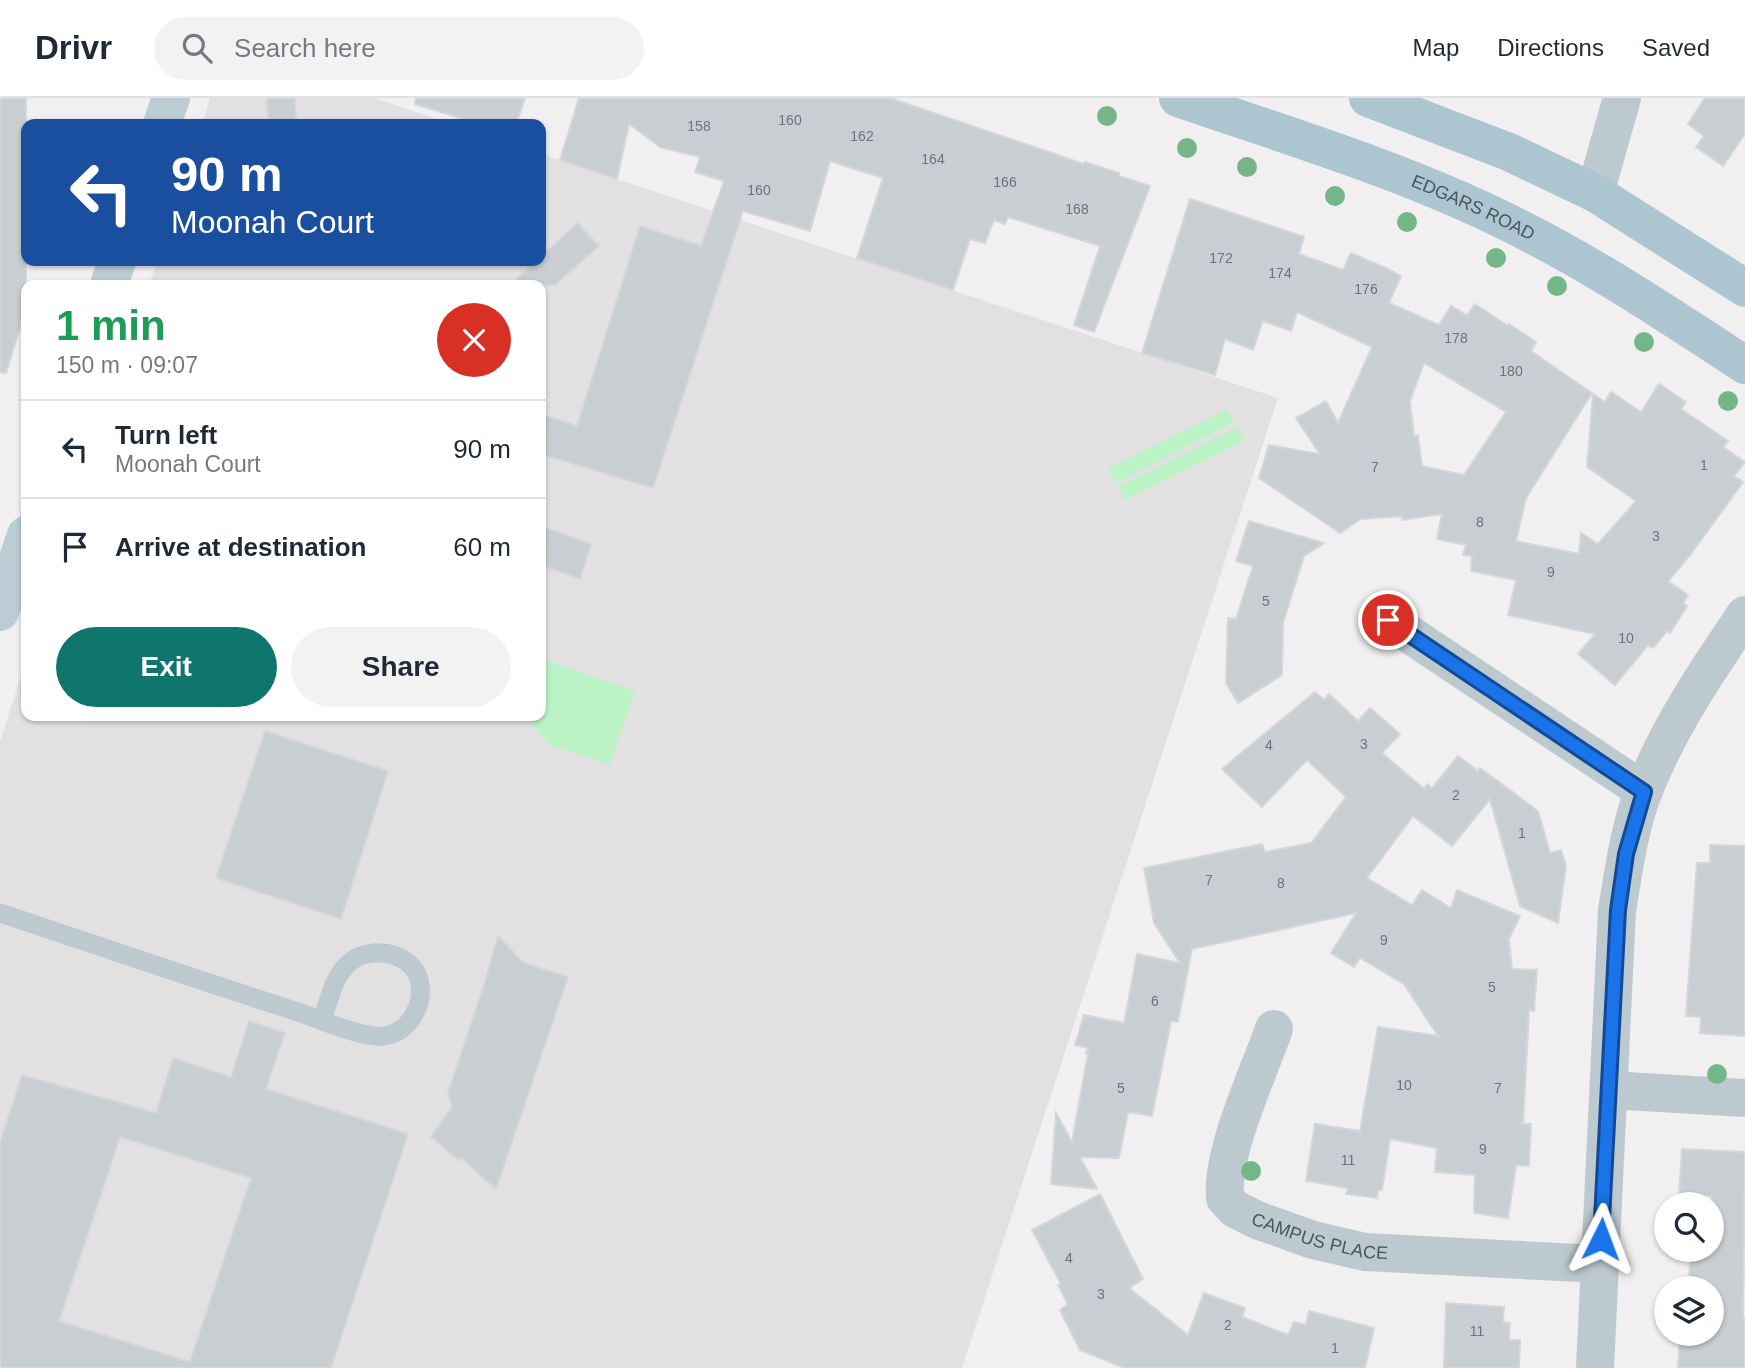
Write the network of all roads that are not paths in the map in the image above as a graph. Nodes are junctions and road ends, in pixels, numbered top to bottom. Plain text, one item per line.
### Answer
1 (171, 98) edge
2 (1178, 98) edge
3 (1368, 98) edge
4 (1622, 98) edge
5 (164, 119) edge
6 (1595, 192) junction
7 (1745, 288) edge
8 (1745, 365) edge
9 (21, 549) edge
10 (2, 600) edge
11 (1745, 615) edge
12 (1388, 620) dead end
13 (1644, 792) junction
14 (0, 913) edge
15 (323, 1020) junction
16 (1274, 1029) dead end
17 (1609, 1090) junction
18 (1745, 1098) edge
19 (1599, 1264) junction
20 (1595, 1368) edge

1 - 5 street
2 - 8 main road, EDGARS ROAD
3 - 6 main road
4 - 6 street
6 - 7 main road
9 - 10 street
11 - 13 street
12 - 13 street
13 - 17 street
14 - 15 lane
15 - 15 lane
16 - 19 street, CAMPUS PLACE
17 - 18 street
17 - 19 street
19 - 20 street

